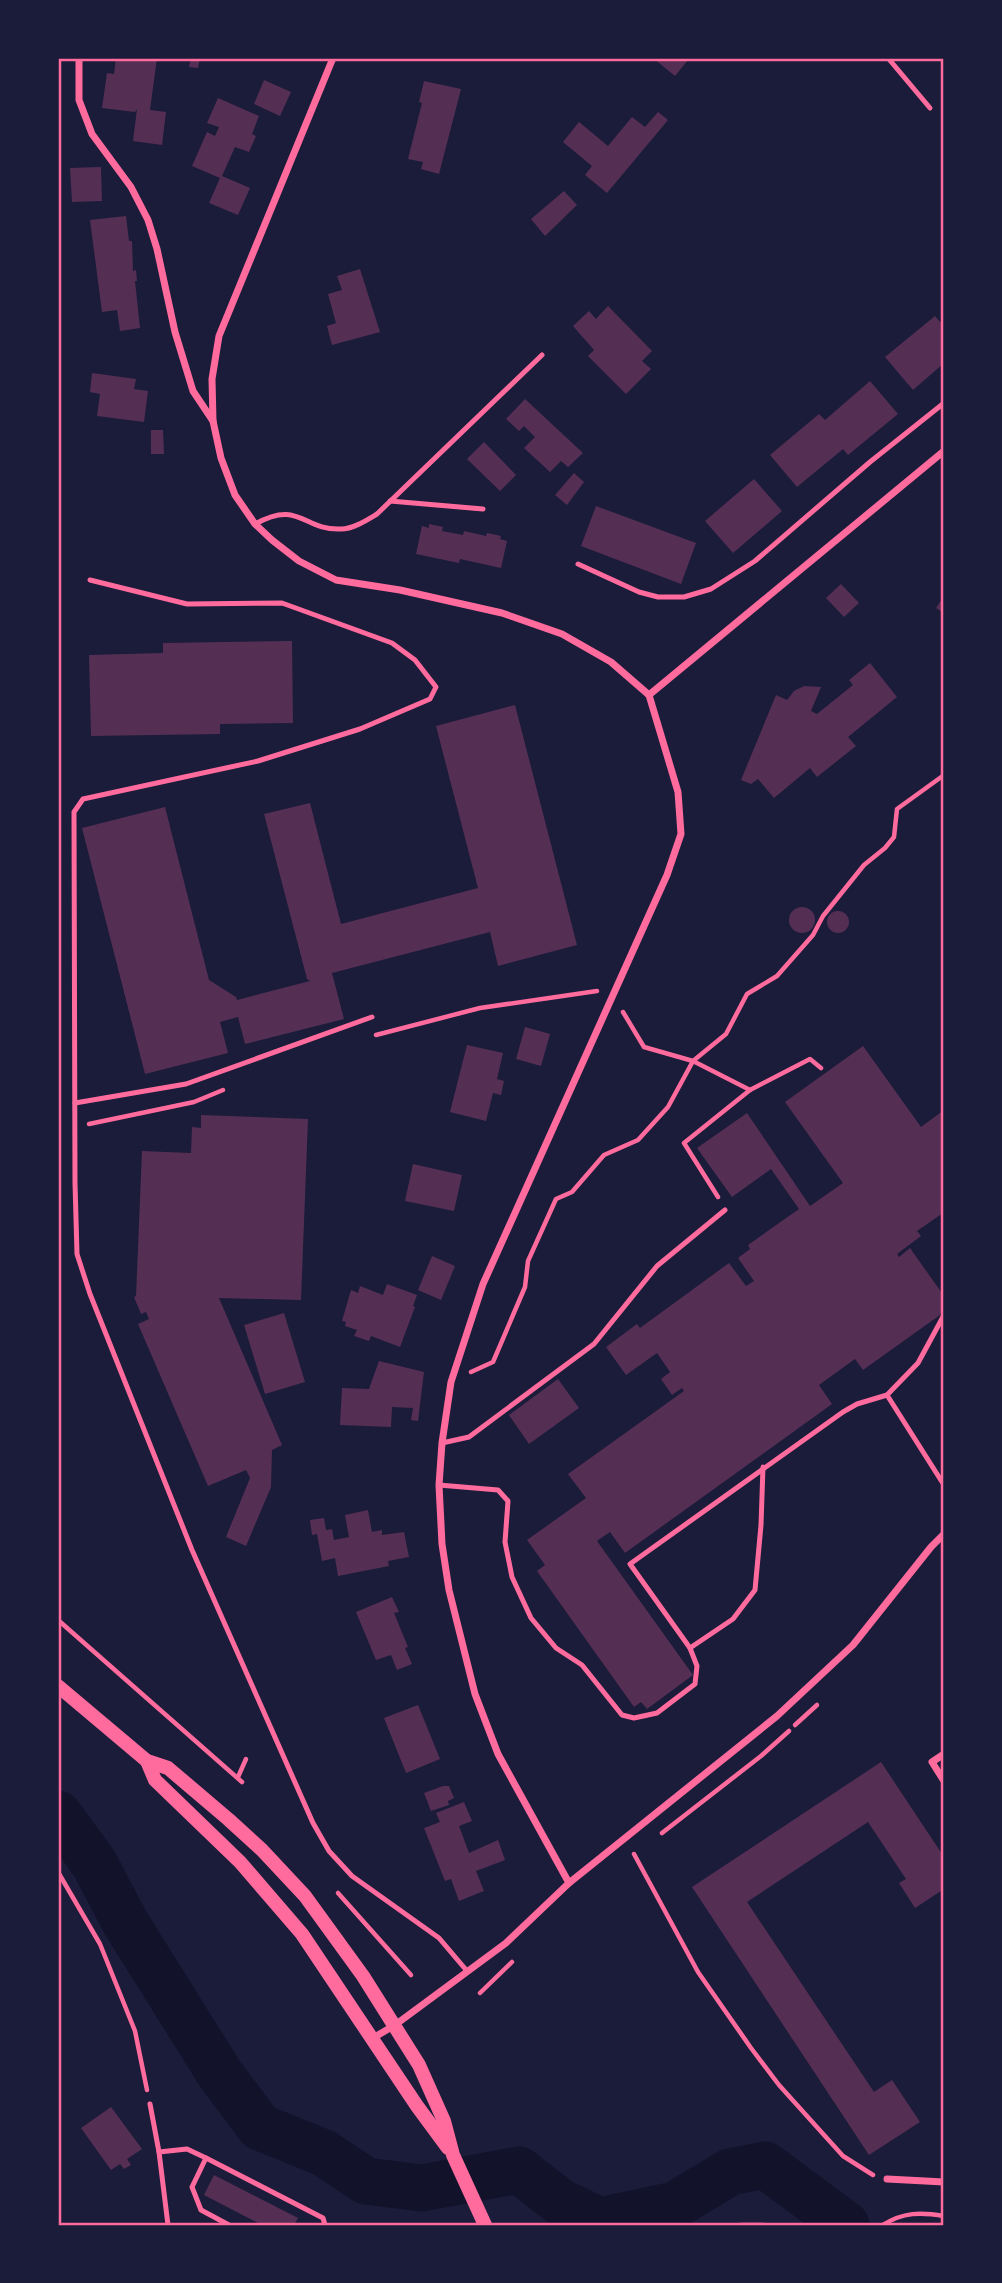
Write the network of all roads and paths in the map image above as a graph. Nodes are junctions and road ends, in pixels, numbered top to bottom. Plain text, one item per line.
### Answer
1 (79, 58) edge
2 (333, 58) edge
3 (888, 58) edge
4 (930, 108) dead end
5 (542, 355) dead end
6 (944, 403) edge
7 (213, 421) junction
8 (944, 450) edge
9 (390, 501) junction
10 (483, 509) dead end
11 (255, 524) junction
12 (578, 564) dead end
13 (89, 580) dead end
14 (649, 695) junction
15 (944, 775) edge
16 (614, 996) junction
17 (372, 1017) dead end
18 (376, 1035) dead end
19 (693, 1061) junction
20 (821, 1068) dead end
21 (229, 1088) dead end
22 (750, 1090) junction
23 (75, 1103) junction
24 (75, 1127) junction
25 (726, 1210) joint
26 (944, 1315) edge
27 (451, 1382) junction
28 (887, 1395) junction
29 (442, 1443) junction
30 (764, 1467) junction
31 (439, 1485) junction
32 (944, 1485) edge
33 (944, 1534) edge
34 (58, 1620) edge
35 (690, 1648) junction
36 (58, 1686) edge
37 (944, 1754) edge
38 (246, 1759) dead end
39 (147, 1761) junction
40 (944, 1782) edge
41 (634, 1854) dead end
42 (58, 1872) edge
43 (569, 1883) junction
44 (338, 1893) dead end
45 (467, 1971) junction
46 (411, 1975) dead end
47 (395, 2025) junction
48 (373, 2038) junction
49 (150, 2104) joint
50 (159, 2152) junction
51 (453, 2155) junction
52 (206, 2158) junction
53 (887, 2179) joint
54 (944, 2182) edge
55 (944, 2216) edge
56 (168, 2225) edge
57 (229, 2225) edge
58 (325, 2225) edge
59 (485, 2225) edge
60 (740, 2225) edge
61 (764, 2225) edge
62 (883, 2225) edge

1 - 7 street
2 - 7 street
3 - 4 lane
5 - 9 lane
6 - 12 lane
7 - 11 street
8 - 14 street
9 - 10 lane
9 - 11 lane
11 - 14 street
13 - 23 lane
14 - 16 street
15 - 19 path
16 - 18 path
16 - 19 path
16 - 27 street
17 - 23 lane
19 - 22 path
19 - 27 path
20 - 22 path
21 - 24 path
22 - 25 path
23 - 24 lane
24 - 45 lane
25 - 29 lane
26 - 28 lane
27 - 29 street
28 - 30 lane
28 - 32 lane
29 - 31 street
30 - 35 lane
30 - 35 lane
31 - 35 lane
31 - 43 street
33 - 43 street
34 - 38 path
36 - 39 main road
37 - 40 street
39 - 47 main road
39 - 48 main road
41 - 53 path
42 - 49 path
43 - 45 street
44 - 46 path
45 - 47 street
47 - 48 street
47 - 51 main road
48 - 51 main road
49 - 50 lane
50 - 52 lane
50 - 56 lane
51 - 59 main road
52 - 57 lane
52 - 58 lane
53 - 54 street
55 - 62 path
60 - 61 path

